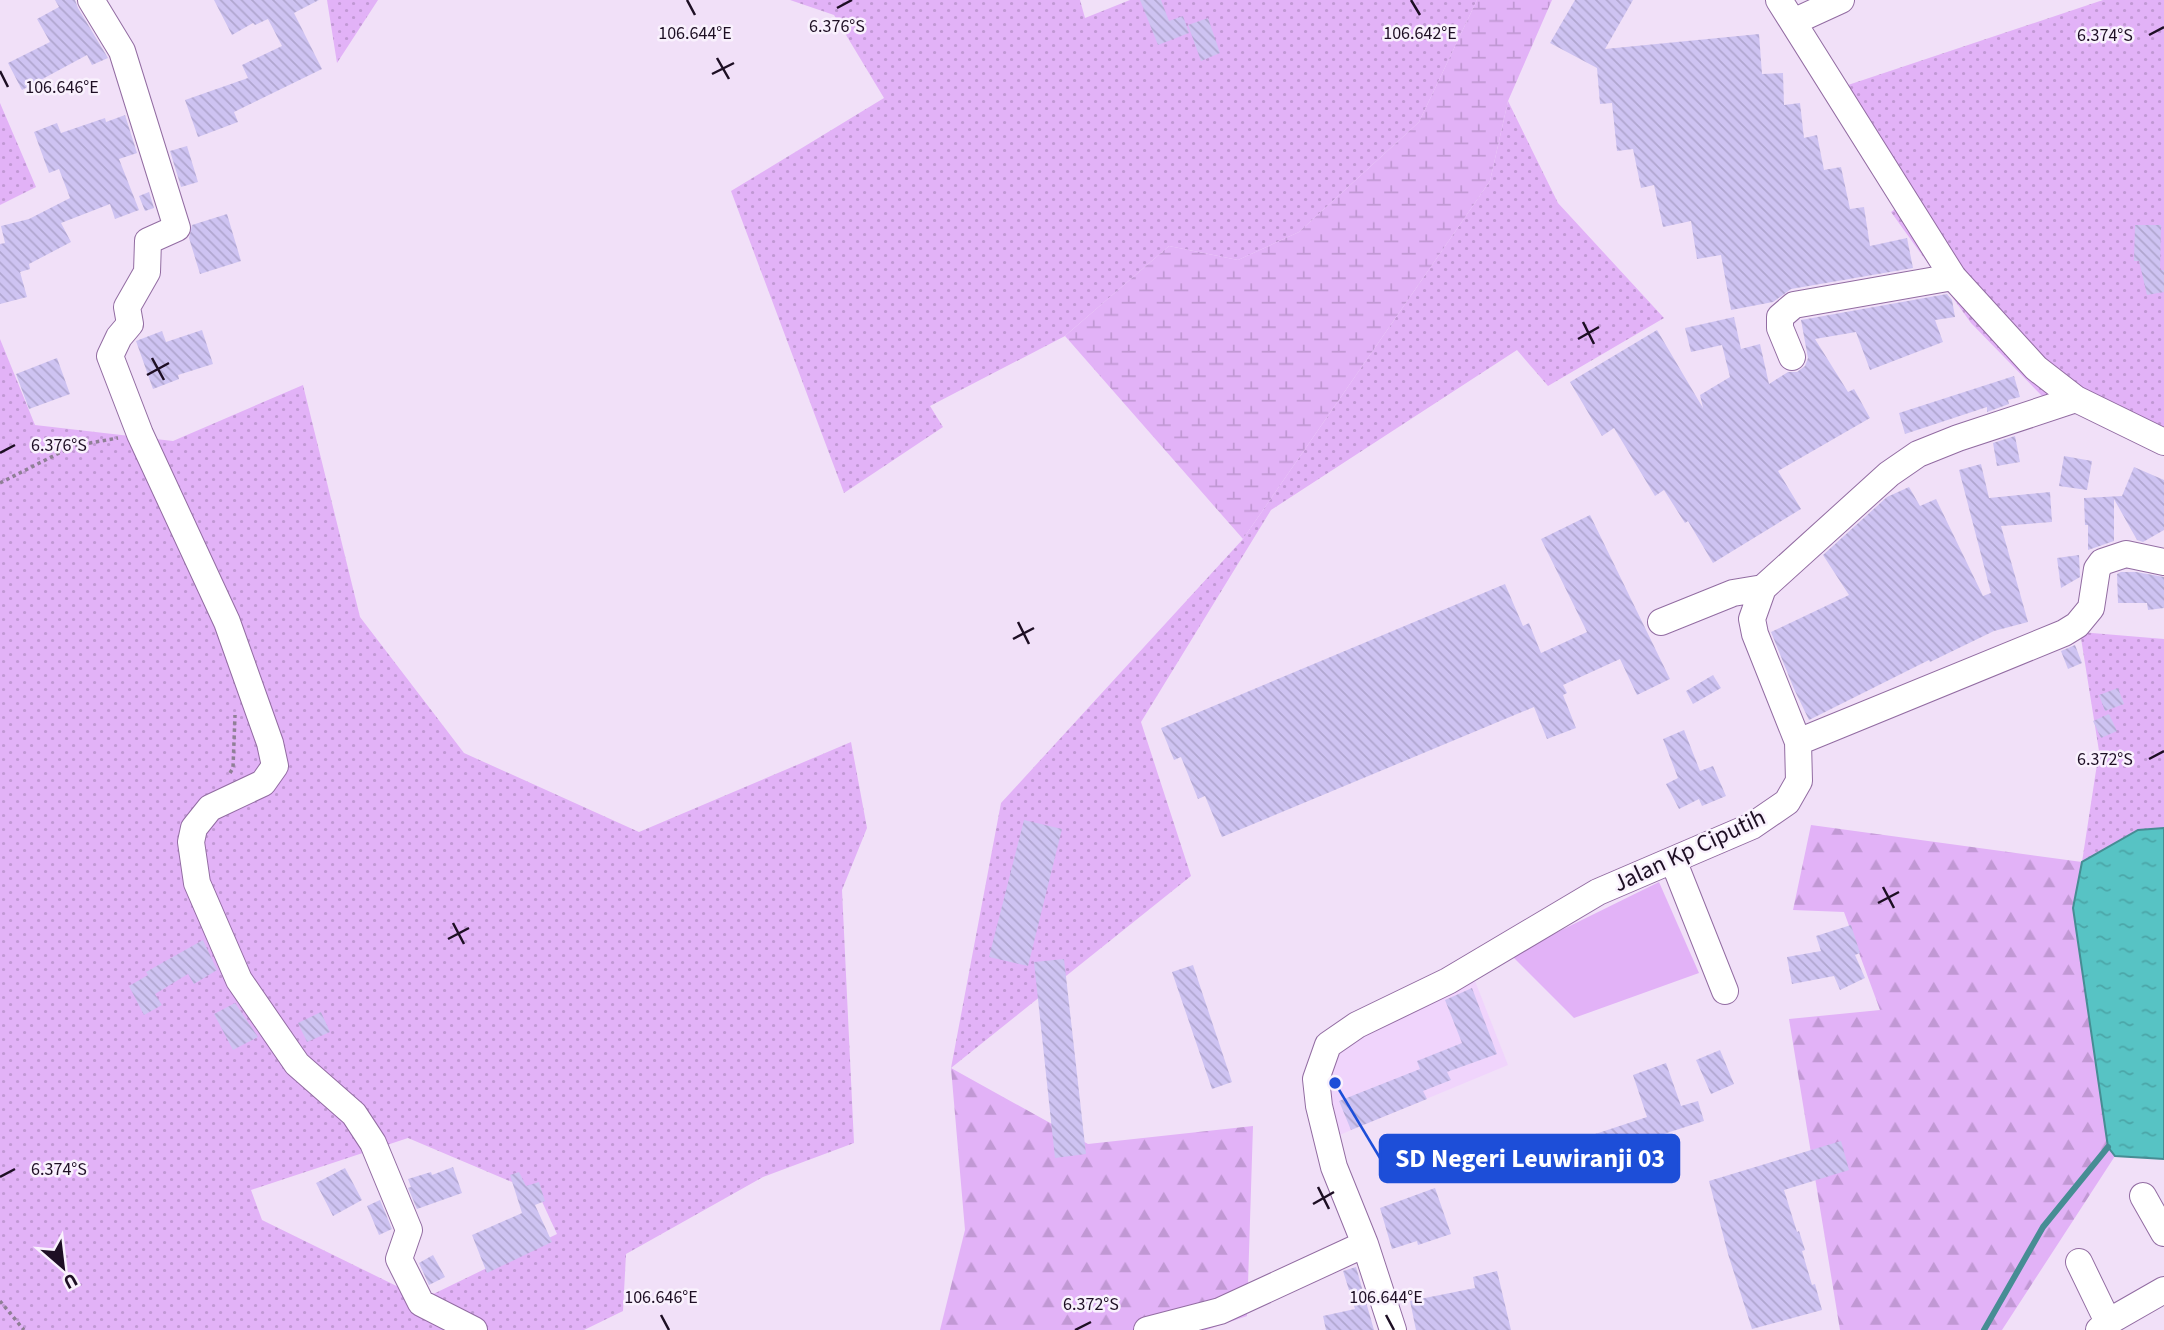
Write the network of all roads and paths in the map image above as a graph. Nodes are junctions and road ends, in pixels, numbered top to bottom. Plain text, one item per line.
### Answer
1 (91, 0) edge
2 (1842, 0) edge
3 (1793, 10) edge
4 (1953, 277) junction
5 (1792, 357) dead end
6 (2076, 399) junction
7 (140, 434) junction
8 (2164, 442) edge
9 (0, 483) edge
10 (2164, 562) edge
11 (1763, 588) junction
12 (1661, 622) dead end
13 (236, 702) dead end
14 (1798, 742) junction
15 (227, 778) dead end
16 (1673, 860) junction
17 (1725, 991) dead end
18 (2143, 1196) dead end
19 (2164, 1233) edge
20 (1365, 1244) junction
21 (2079, 1262) dead end
22 (2164, 1290) edge
23 (0, 1301) edge
24 (2104, 1326) edge
25 (24, 1330) edge
26 (474, 1330) edge
27 (1147, 1330) edge
28 (1393, 1330) edge

1 - 7 street
2 - 3 street
3 - 4 street
4 - 5 street
4 - 6 street
6 - 8 street
6 - 11 street
7 - 9 path
7 - 26 street
10 - 14 street
11 - 12 street
11 - 14 street, Jalan Kp Ciputih
13 - 15 path
14 - 16 street, Jalan Kp Ciputih
16 - 17 street
16 - 20 street, Jalan Kp Ciputih
18 - 19 street
20 - 27 street
20 - 28 street, Jalan Kp Ciputih
21 - 24 street
22 - 24 street
23 - 25 path

